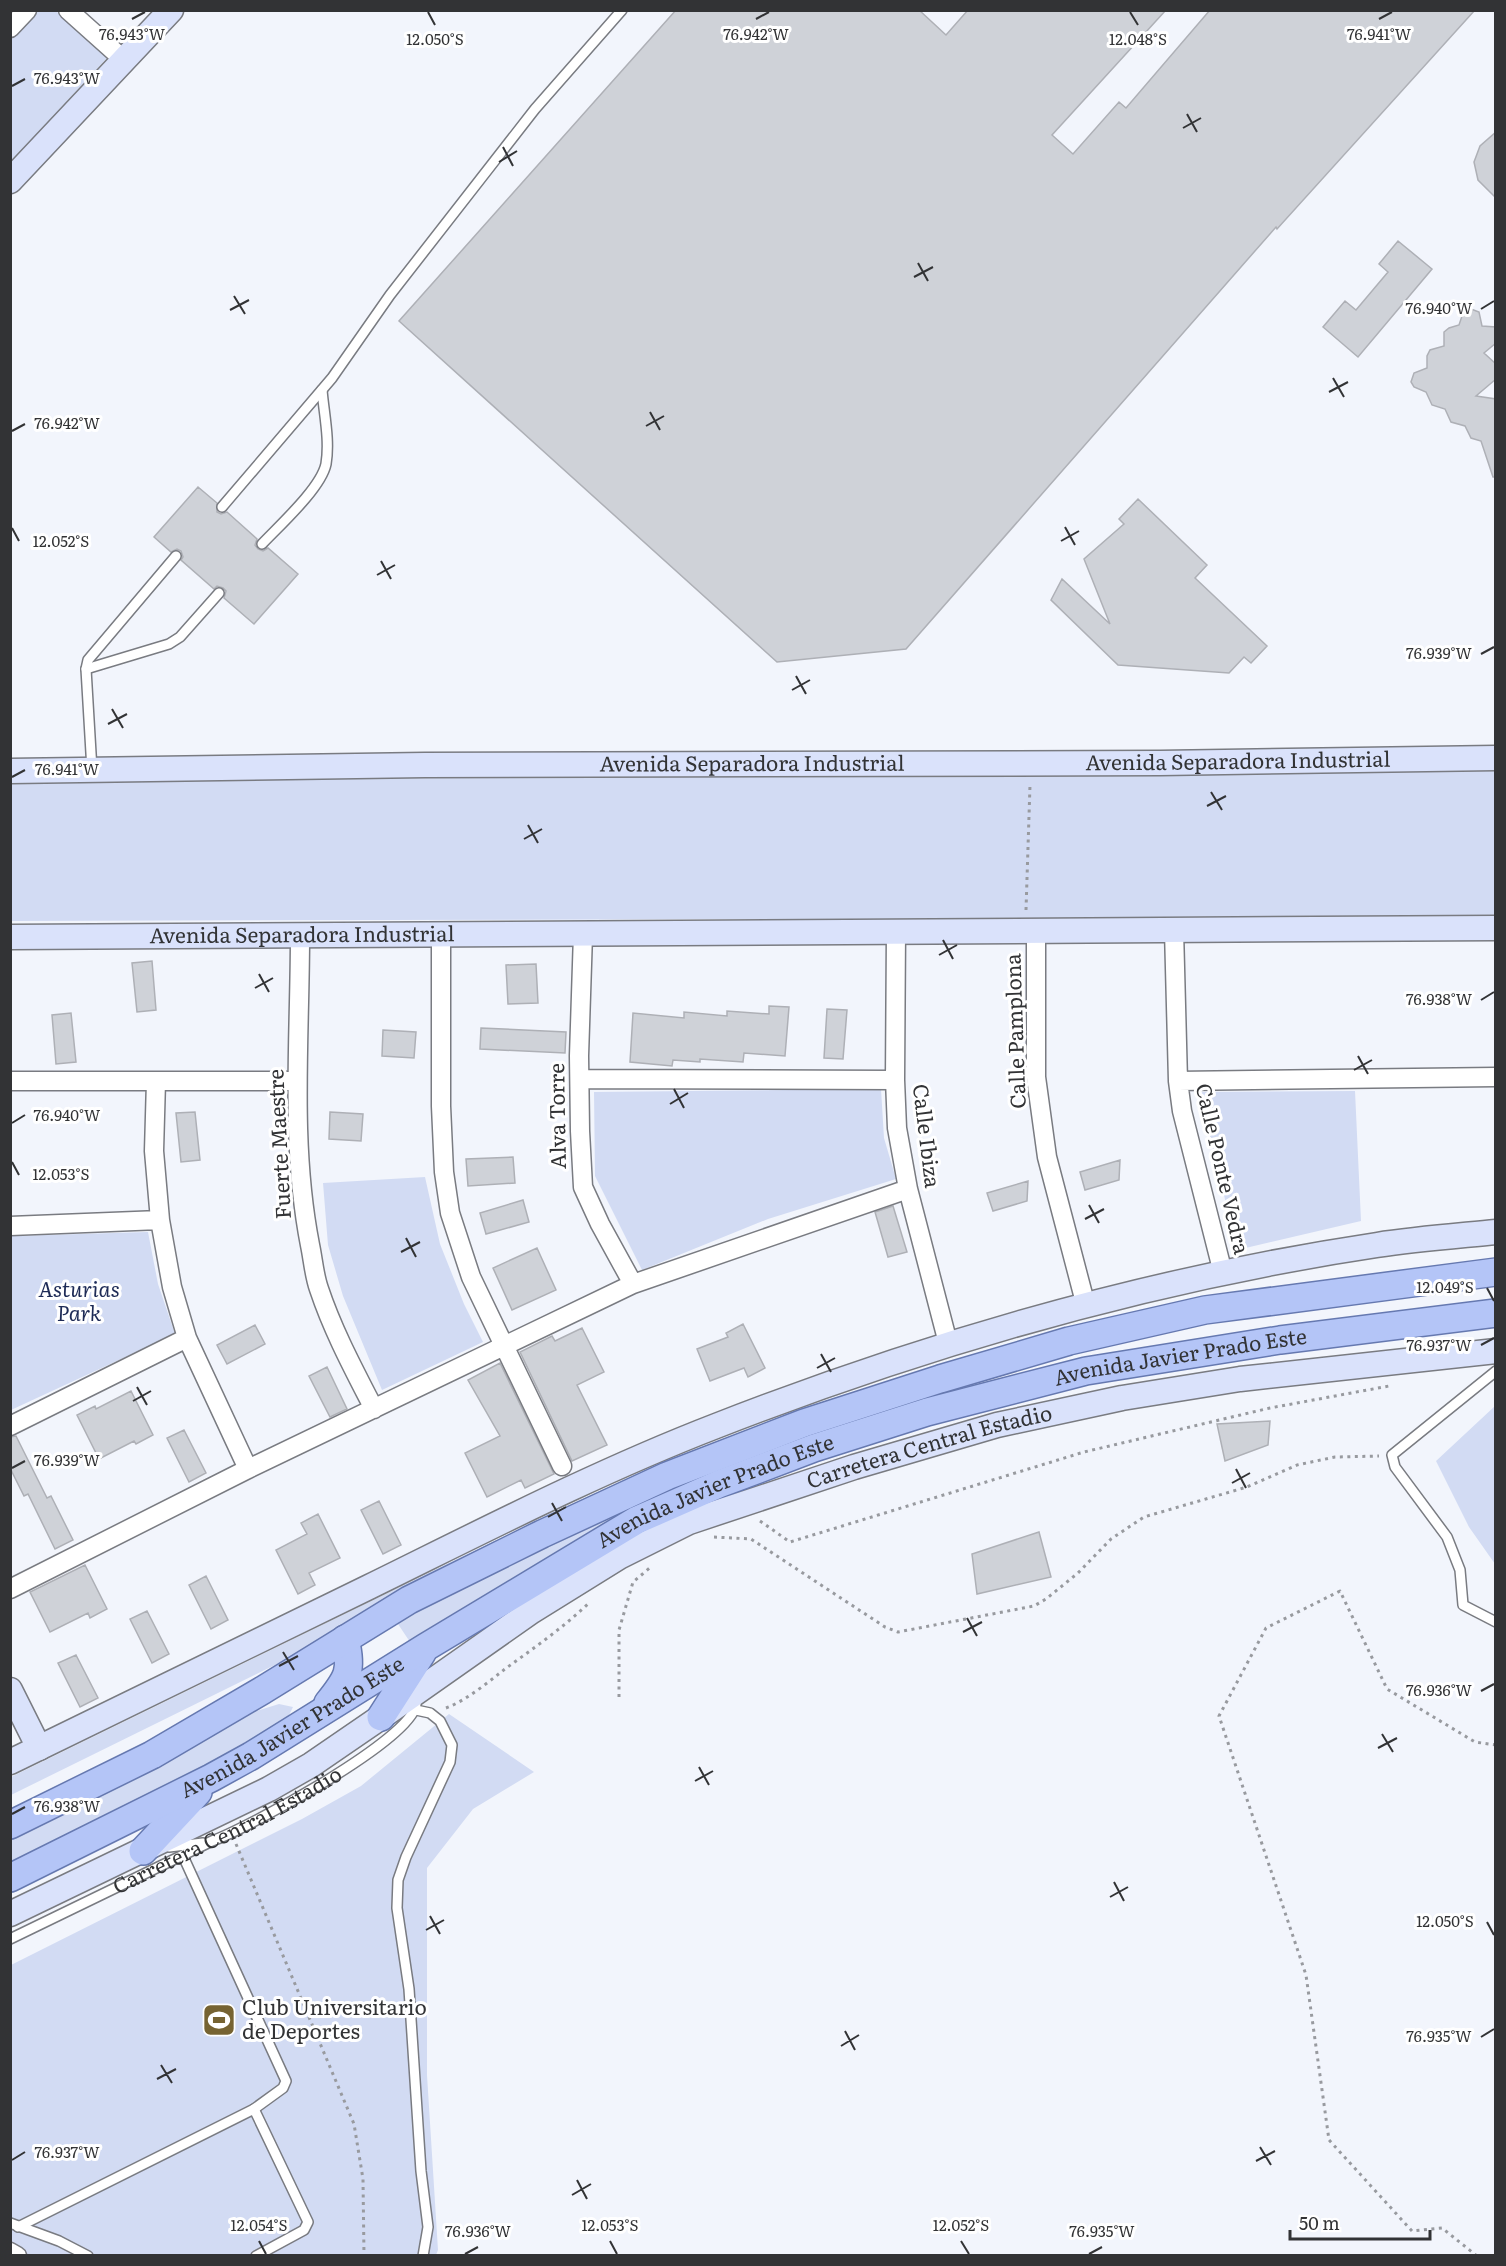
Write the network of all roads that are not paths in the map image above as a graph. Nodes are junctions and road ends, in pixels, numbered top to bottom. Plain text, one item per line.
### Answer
1 (27, 10) edge
2 (68, 10) edge
3 (171, 10) edge
4 (622, 10) edge
5 (10, 28) edge
6 (125, 61) junction
7 (10, 181) edge
8 (322, 390) junction
9 (222, 507) dead end
10 (262, 544) dead end
11 (176, 556) dead end
12 (219, 593) dead end
13 (86, 669) junction
14 (1496, 758) edge
15 (10, 771) edge
16 (92, 772) junction
17 (1496, 928) edge
18 (1031, 930) junction
19 (1174, 930) junction
20 (896, 931) junction
21 (583, 934) junction
22 (441, 935) junction
23 (300, 936) junction
24 (10, 937) edge
25 (1496, 1077) edge
26 (580, 1079) junction
27 (896, 1080) junction
28 (10, 1081) edge
29 (156, 1081) junction
30 (297, 1081) junction
31 (1178, 1081) junction
32 (908, 1189) junction
33 (160, 1220) junction
34 (10, 1226) edge
35 (1496, 1232) edge
36 (1496, 1272) edge
37 (1223, 1273) junction
38 (633, 1284) junction
39 (1086, 1306) junction
40 (1496, 1313) edge
41 (187, 1338) junction
42 (948, 1343) junction
43 (505, 1346) junction
44 (1496, 1351) edge
45 (1496, 1371) edge
46 (374, 1409) junction
47 (10, 1426) edge
48 (562, 1466) dead end
49 (248, 1469) junction
50 (10, 1589) edge
51 (1496, 1622) edge
52 (345, 1639) junction
53 (426, 1647) junction
54 (10, 1690) edge
55 (421, 1705) junction
56 (320, 1714) junction
57 (381, 1717) junction
58 (39, 1748) junction
59 (10, 1762) edge
60 (211, 1778) junction
61 (10, 1825) edge
62 (212, 1841) junction
63 (142, 1851) junction
64 (183, 1856) junction
65 (10, 1878) edge
66 (10, 1914) edge
67 (10, 1938) edge
68 (254, 2109) junction
69 (14, 2225) edge
70 (10, 2252) edge
71 (269, 2252) edge
72 (17, 2256) edge
73 (88, 2256) edge
74 (256, 2256) edge
75 (423, 2256) edge

1 - 5 street
2 - 6 street
3 - 6 street
4 - 8 lane
6 - 7 street
8 - 9 lane
8 - 10 lane
11 - 13 lane
12 - 13 lane
13 - 16 lane
14 - 16 street, Avenida Separadora Industrial
15 - 16 street, Avenida Separadora Industrial
17 - 19 street, Avenida Separadora Industrial
18 - 19 street, Avenida Separadora Industrial
18 - 20 street, Avenida Separadora Industrial
18 - 39 street, Calle Pamplona
19 - 31 street, Calle Ponte Vedra
20 - 21 street, Avenida Separadora Industrial
20 - 27 street, Calle Ibiza
21 - 22 street, Avenida Separadora Industrial
21 - 26 street, Alva Torre
22 - 23 street, Avenida Separadora Industrial
22 - 43 street
23 - 24 street, Avenida Separadora Industrial
23 - 30 street, Fuerte Maestre
25 - 31 street
26 - 27 street
26 - 38 street, Alva Torre
27 - 32 street, Calle Ibiza
28 - 29 street
29 - 30 street
29 - 33 street
30 - 46 street, Fuerte Maestre
31 - 37 street, Calle Ponte Vedra
32 - 38 street
32 - 42 street, Calle Ibiza
33 - 34 street
33 - 41 street
35 - 37 street
36 - 52 main road, Avenida Javier Prado Este
37 - 39 street
38 - 43 street
39 - 42 street
40 - 53 main road, Avenida Javier Prado Este
41 - 47 street
41 - 49 street
42 - 58 street
43 - 46 street
43 - 48 street
44 - 55 street, Carretera Central Estadio
45 - 51 lane
46 - 49 street
49 - 50 street
52 - 56 main road
52 - 61 main road, Avenida Javier Prado Este
53 - 56 main road, Avenida Javier Prado Este
53 - 57 main road
54 - 58 street
55 - 57 street, Carretera Central Estadio
55 - 62 lane, Carretera Central Estadio
55 - 75 lane
56 - 60 main road, Avenida Javier Prado Este
57 - 63 street, Carretera Central Estadio
58 - 59 street
60 - 63 main road
60 - 65 main road, Avenida Javier Prado Este
62 - 63 lane
62 - 64 lane, Carretera Central Estadio
63 - 66 street, Carretera Central Estadio
64 - 67 lane, Carretera Central Estadio
64 - 68 lane
68 - 69 lane
68 - 71 lane
69 - 73 lane
70 - 72 street
71 - 74 lane

